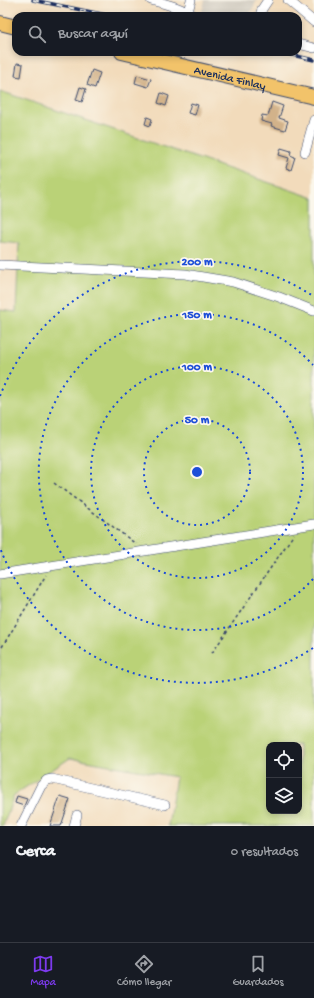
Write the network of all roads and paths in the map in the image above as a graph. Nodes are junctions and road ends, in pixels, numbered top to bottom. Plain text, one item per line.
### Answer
1 (151, 0) edge
2 (191, 0) edge
3 (268, 0) edge
4 (288, 0) edge
5 (186, 12) edge
6 (190, 12) edge
7 (261, 12) edge
8 (0, 14) edge
9 (12, 17) edge
10 (314, 22) edge
11 (0, 23) edge
12 (12, 26) edge
13 (302, 45) edge
14 (314, 48) edge
15 (139, 56) edge
16 (178, 56) edge
17 (314, 88) edge
18 (314, 98) edge
19 (314, 120) edge
20 (305, 152) dead end
21 (0, 265) edge
22 (314, 311) edge
23 (54, 483) dead end
24 (314, 524) edge
25 (300, 526) junction
26 (145, 551) junction
27 (51, 566) junction
28 (0, 574) edge
29 (2, 647) dead end
30 (212, 653) dead end
31 (165, 805) dead end
32 (77, 815) dead end
33 (21, 826) edge
34 (74, 826) edge

1 - 5 street
2 - 6 street
3 - 7 street
4 - 10 street
8 - 9 highway
11 - 12 highway
13 - 14 street
15 - 18 highway, Avenida Finlay
16 - 17 highway, Avenida Finlay
19 - 20 street
21 - 22 street
23 - 26 path
24 - 25 street
25 - 26 street
25 - 30 path
26 - 27 street
27 - 28 street
27 - 29 path
31 - 33 street
32 - 34 street

